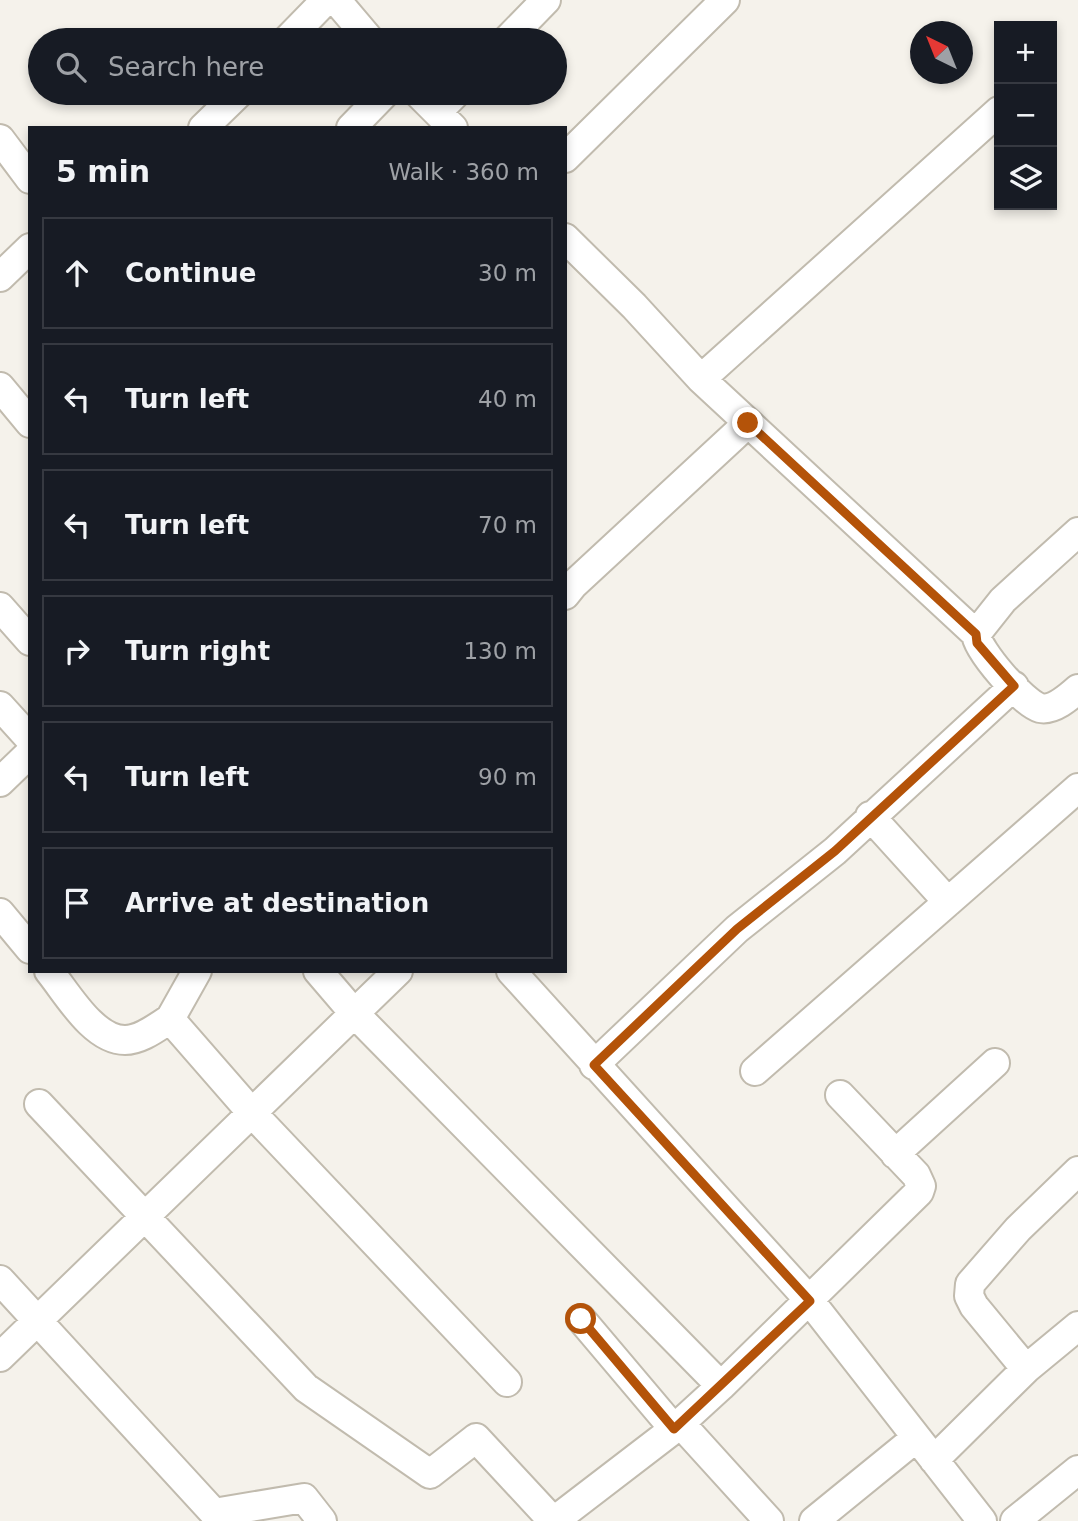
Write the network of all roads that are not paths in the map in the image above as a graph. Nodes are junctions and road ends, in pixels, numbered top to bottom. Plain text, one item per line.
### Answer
1 (326, 0) edge
2 (546, 0) edge
3 (725, 0) edge
4 (353, 6) edge
5 (299, 28) edge
6 (364, 28) edge
7 (519, 28) edge
8 (227, 105) edge
9 (373, 105) edge
10 (994, 115) edge
11 (205, 126) edge
12 (353, 126) edge
13 (0, 139) edge
14 (567, 156) edge
15 (28, 175) edge
16 (567, 240) edge
17 (28, 250) edge
18 (0, 277) edge
19 (701, 379) junction
20 (0, 387) edge
21 (28, 421) edge
22 (748, 423) junction
23 (1078, 532) edge
24 (567, 592) edge
25 (0, 607) edge
26 (976, 634) junction
27 (28, 639) edge
28 (1014, 686) junction
29 (1078, 689) edge
30 (0, 706) edge
31 (28, 737) edge
32 (28, 754) edge
33 (0, 782) edge
34 (1078, 788) edge
35 (870, 816) junction
36 (948, 902) junction
37 (0, 913) edge
38 (28, 947) edge
39 (51, 973) edge
40 (196, 973) edge
41 (320, 973) edge
42 (396, 973) edge
43 (514, 973) edge
44 (354, 1013) junction
45 (170, 1019) junction
46 (995, 1063) dead end
47 (594, 1065) junction
48 (755, 1071) dead end
49 (839, 1095) dead end
50 (39, 1104) dead end
51 (252, 1113) junction
52 (895, 1154) junction
53 (1078, 1171) edge
54 (145, 1217) junction
55 (0, 1280) edge
56 (810, 1301) junction
57 (581, 1319) dead end
58 (37, 1321) junction
59 (1078, 1326) edge
60 (0, 1357) edge
61 (1026, 1369) junction
62 (507, 1382) dead end
63 (721, 1386) junction
64 (677, 1426) junction
65 (916, 1438) junction
66 (933, 1460) junction
67 (1078, 1470) edge
68 (840, 1512) edge
69 (323, 1521) edge
70 (554, 1521) edge
71 (769, 1521) edge
72 (814, 1521) edge
73 (982, 1521) edge
74 (1015, 1521) edge

1 - 5 street
2 - 7 street
3 - 14 street
4 - 6 street
8 - 11 street
9 - 12 street
10 - 19 street
13 - 15 street
16 - 19 street
17 - 18 street
19 - 22 street
20 - 21 street
22 - 24 street
22 - 26 street
23 - 26 street
25 - 27 street
26 - 28 street
28 - 29 street
28 - 35 street
30 - 31 street
32 - 33 street
34 - 36 street
35 - 36 street
35 - 47 street
36 - 48 street
37 - 38 street
39 - 45 street
40 - 45 street
41 - 44 street
42 - 44 street
43 - 47 street
44 - 51 street
44 - 63 street
45 - 51 street
46 - 52 street
47 - 56 street
49 - 52 street
50 - 54 street
51 - 54 street
51 - 62 street
52 - 56 street
53 - 61 street
54 - 58 street
54 - 70 street
55 - 58 street
56 - 63 street
56 - 65 street
57 - 64 street
58 - 60 street
58 - 69 street
59 - 61 street
61 - 66 street
63 - 64 street
64 - 70 street
64 - 71 street
65 - 66 street
65 - 68 street
66 - 73 street
67 - 74 street
68 - 72 street

